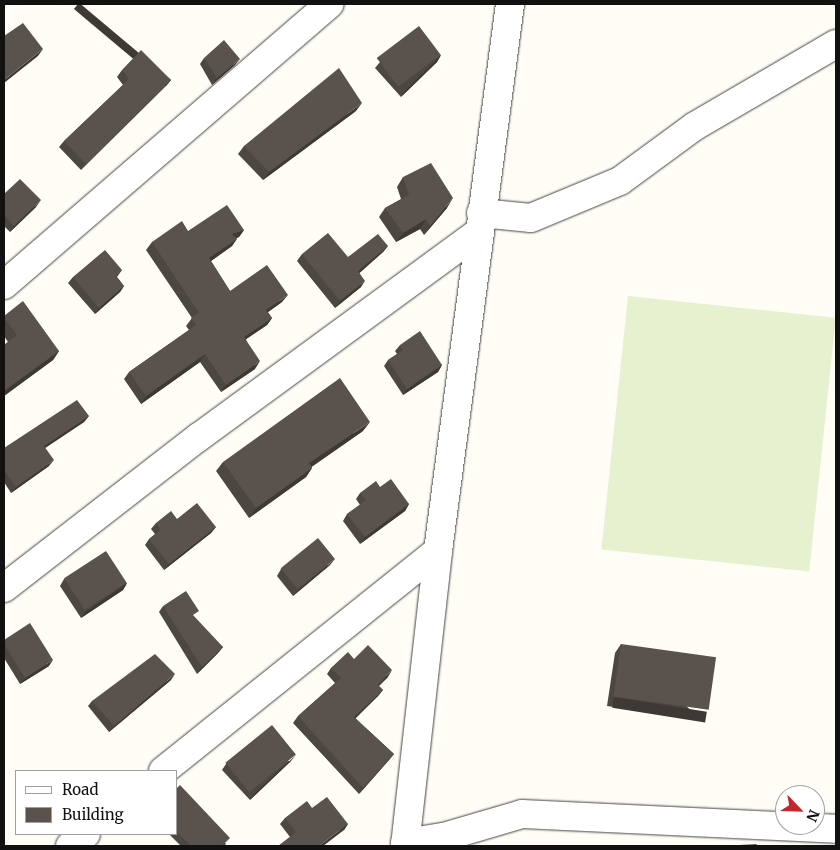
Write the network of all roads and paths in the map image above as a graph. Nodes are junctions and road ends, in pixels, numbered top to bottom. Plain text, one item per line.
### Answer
1 (330, 4) edge
2 (510, 4) edge
3 (836, 44) edge
4 (480, 223) junction
5 (4, 285) edge
6 (438, 551) junction
7 (4, 588) edge
8 (163, 770) edge
9 (836, 829) edge
10 (85, 835) edge
11 (405, 845) edge
12 (70, 846) edge

1 - 5 street
2 - 4 street
3 - 4 street
4 - 6 street
4 - 7 street
6 - 8 street
6 - 11 street
9 - 11 street
10 - 12 street

